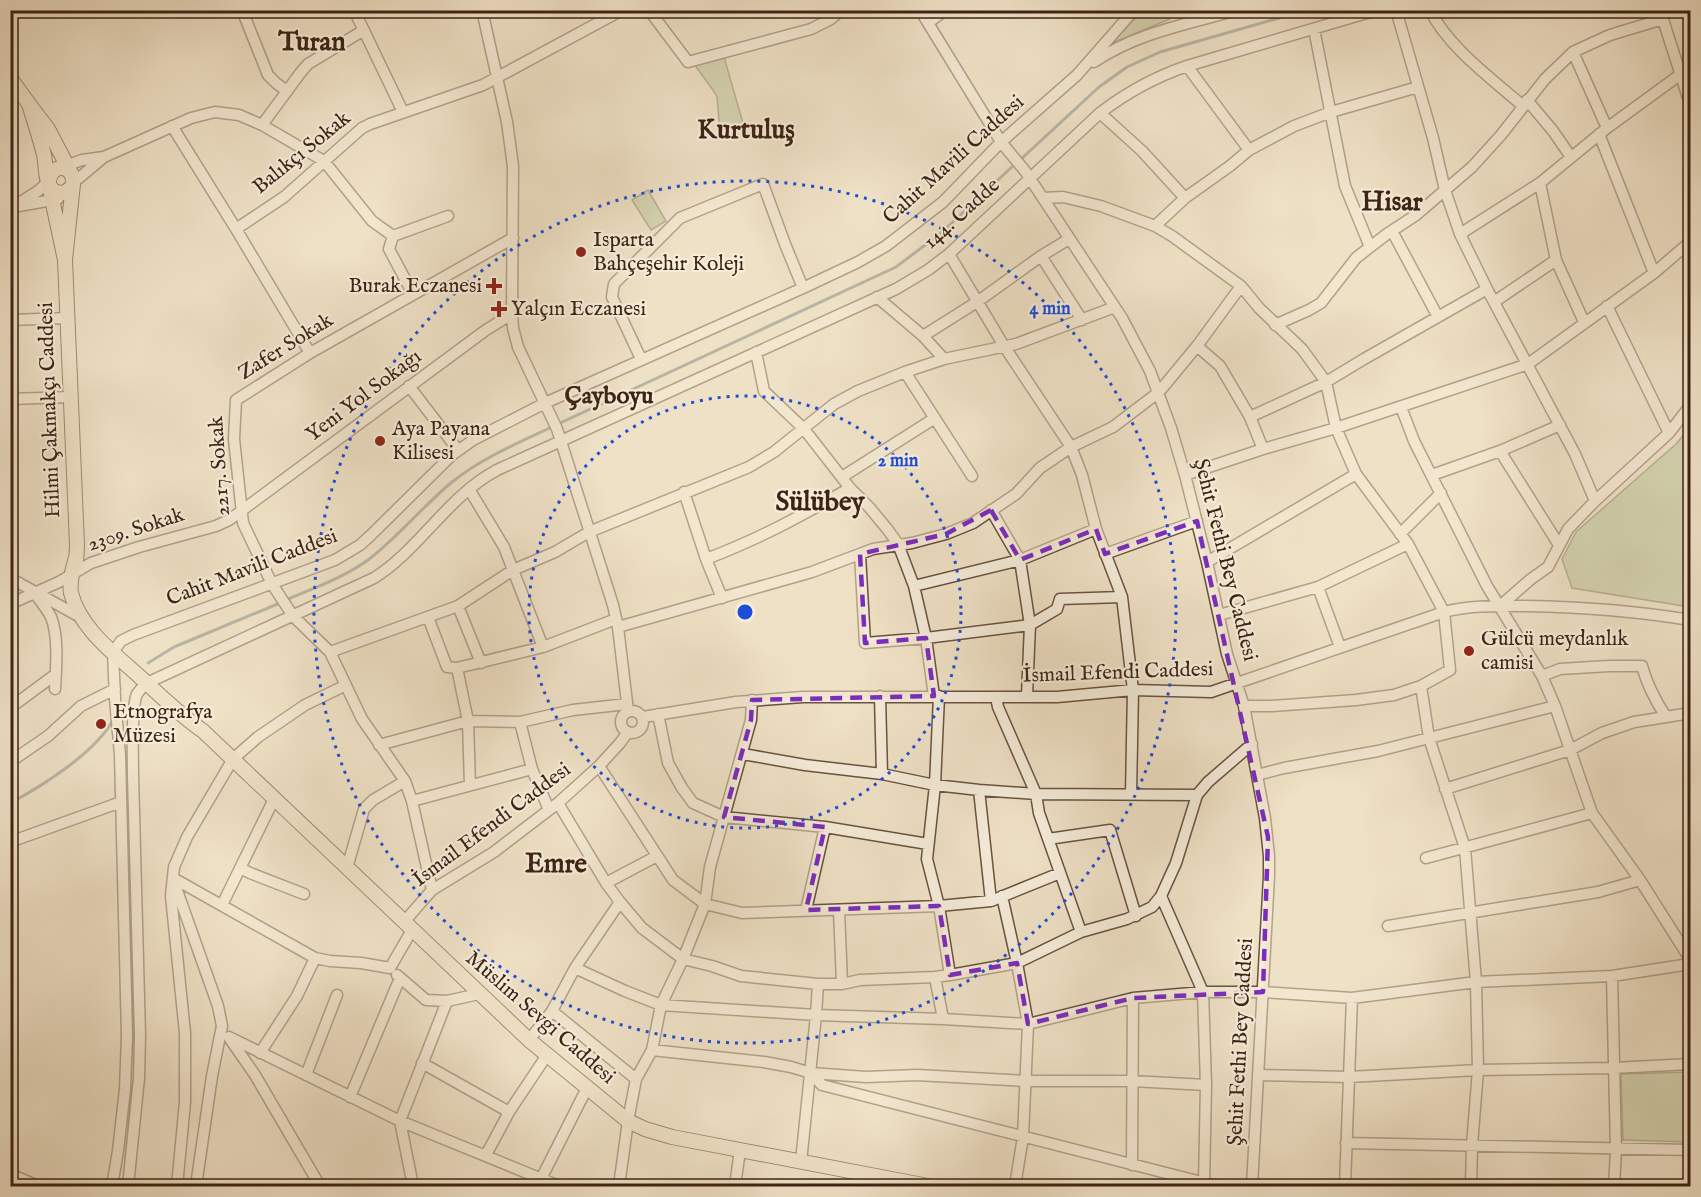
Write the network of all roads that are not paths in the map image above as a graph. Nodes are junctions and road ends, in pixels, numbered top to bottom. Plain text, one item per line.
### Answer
1 (242, 10) edge
2 (354, 10) edge
3 (482, 10) edge
4 (622, 10) edge
5 (649, 10) edge
6 (841, 10) edge
7 (920, 10) edge
8 (945, 10) edge
9 (1134, 10) edge
10 (1237, 10) edge
11 (1377, 10) edge
12 (1396, 10) edge
13 (1430, 10) edge
14 (1661, 15) edge
15 (928, 22) junction
16 (1314, 29) junction
17 (364, 30) junction
18 (1573, 52) junction
19 (1187, 66) junction
20 (1686, 74) edge
21 (1077, 75) junction
22 (497, 77) junction
23 (10, 78) edge
24 (1418, 87) junction
25 (287, 91) junction
26 (1525, 103) junction
27 (29, 104) junction
28 (1690, 104) edge
29 (403, 112) junction
30 (1330, 112) junction
31 (1100, 113) junction
32 (262, 125) junction
33 (172, 126) junction
34 (1603, 131) junction
35 (1004, 146) junction
36 (1249, 150) junction
37 (104, 157) junction
38 (1571, 157) junction
39 (324, 161) junction
40 (1028, 175) junction
41 (68, 176) junction
42 (49, 183) junction
43 (1540, 183) junction
44 (1445, 190) junction
45 (1043, 198) junction
46 (1185, 198) junction
47 (54, 201) junction
48 (12, 207) edge
49 (448, 216) dead end
50 (1155, 226) junction
51 (236, 229) junction
52 (1392, 231) junction
53 (1460, 234) junction
54 (393, 236) junction
55 (513, 238) junction
56 (1070, 239) junction
57 (1690, 242) edge
58 (1370, 247) junction
59 (949, 254) junction
60 (1041, 256) junction
61 (65, 260) junction
62 (1556, 260) junction
63 (1654, 273) junction
64 (1241, 286) junction
65 (803, 288) junction
66 (1487, 289) junction
67 (413, 294) junction
68 (877, 297) junction
69 (977, 303) junction
70 (1494, 303) junction
71 (1607, 306) junction
72 (1115, 307) junction
73 (512, 314) junction
74 (1438, 317) junction
75 (68, 318) junction
76 (10, 320) edge
77 (1082, 320) junction
78 (1584, 322) junction
79 (1275, 325) junction
80 (923, 336) junction
81 (1004, 346) junction
82 (1197, 346) junction
83 (756, 352) junction
84 (310, 353) junction
85 (641, 359) junction
86 (944, 359) junction
87 (1528, 364) junction
88 (905, 372) junction
89 (1326, 382) junction
90 (409, 386) junction
91 (1159, 392) junction
92 (71, 397) junction
93 (10, 399) edge
94 (236, 400) joint
95 (1690, 406) edge
96 (1401, 407) junction
97 (547, 408) junction
98 (1250, 417) junction
99 (935, 418) junction
100 (1560, 425) junction
101 (1336, 428) junction
102 (804, 429) junction
103 (1669, 433) junction
104 (559, 435) junction
105 (1071, 447) junction
106 (1263, 449) junction
107 (458, 450) junction
108 (1500, 451) junction
109 (1356, 474) junction
110 (1185, 475) junction
111 (1432, 475) junction
112 (972, 476) dead end
113 (842, 477) junction
114 (850, 488) junction
115 (469, 489) junction
116 (684, 492) junction
117 (1441, 493) junction
118 (1595, 501) junction
119 (991, 510) junction
120 (241, 511) junction
121 (1197, 521) junction
122 (1096, 529) junction
123 (589, 532) junction
124 (1400, 534) junction
125 (898, 544) junction
126 (1408, 544) junction
127 (1559, 545) junction
128 (860, 554) junction
129 (1106, 554) junction
130 (76, 557) joint
131 (706, 559) junction
132 (1020, 560) junction
133 (1207, 562) junction
134 (513, 570) junction
135 (74, 573) junction
136 (10, 578) edge
137 (914, 586) junction
138 (1318, 587) junction
139 (275, 588) junction
140 (36, 593) junction
141 (1122, 597) junction
142 (722, 598) junction
143 (10, 604) edge
144 (458, 606) junction
145 (1500, 606) junction
146 (1444, 612) junction
147 (291, 614) junction
148 (1219, 615) junction
149 (428, 617) junction
150 (82, 618) junction
151 (1690, 620) edge
152 (617, 623) junction
153 (1030, 626) junction
154 (926, 638) junction
155 (543, 647) junction
156 (1340, 647) junction
157 (115, 648) junction
158 (330, 652) junction
159 (481, 663) junction
160 (457, 668) junction
161 (56, 674) junction
162 (1542, 676) junction
163 (151, 681) junction
164 (1236, 684) junction
165 (346, 686) junction
166 (1421, 686) junction
167 (55, 689) dead end
168 (115, 689) junction
169 (1133, 690) junction
170 (880, 696) junction
171 (937, 696) junction
172 (1028, 696) junction
173 (996, 697) junction
174 (752, 700) junction
175 (1244, 706) junction
176 (1555, 706) junction
177 (10, 708) edge
178 (627, 708) junction
179 (1690, 713) edge
180 (658, 714) junction
181 (643, 717) junction
182 (1666, 717) junction
183 (468, 721) junction
184 (520, 722) junction
185 (628, 732) junction
186 (1430, 738) junction
187 (1252, 744) junction
188 (379, 746) junction
189 (1570, 750) junction
190 (743, 754) junction
191 (233, 759) junction
192 (10, 762) edge
193 (599, 766) junction
194 (532, 770) junction
195 (882, 774) junction
196 (1257, 775) junction
197 (405, 781) junction
198 (470, 785) junction
199 (935, 785) junction
200 (1445, 789) junction
201 (979, 790) junction
202 (1036, 794) junction
203 (1131, 794) junction
204 (1197, 795) junction
205 (274, 799) junction
206 (412, 801) junction
207 (122, 802) junction
208 (553, 806) junction
209 (1592, 813) junction
210 (724, 818) junction
211 (825, 827) junction
212 (1048, 839) junction
213 (10, 842) edge
214 (928, 844) junction
215 (1465, 848) junction
216 (657, 856) junction
217 (1426, 858) dead end
218 (240, 868) junction
219 (347, 868) junction
220 (1060, 873) junction
221 (173, 878) junction
222 (1640, 880) junction
223 (606, 883) junction
224 (432, 890) junction
225 (304, 894) dead end
226 (1161, 896) junction
227 (997, 898) junction
228 (620, 902) junction
229 (705, 904) junction
230 (222, 905) junction
231 (939, 906) junction
232 (806, 910) junction
233 (839, 910) junction
234 (1470, 912) junction
235 (1136, 916) junction
236 (408, 926) junction
237 (1388, 926) dead end
238 (1081, 932) junction
239 (315, 958) junction
240 (683, 959) junction
241 (1690, 959) edge
242 (1017, 963) junction
243 (1690, 964) edge
244 (390, 968) junction
245 (575, 968) junction
246 (950, 975) junction
247 (1612, 976) junction
248 (935, 977) junction
249 (400, 978) junction
250 (1476, 982) junction
251 (818, 984) junction
252 (842, 984) junction
253 (1203, 992) junction
254 (1263, 992) junction
255 (479, 994) junction
256 (337, 996) dead end
257 (1133, 998) junction
258 (1353, 998) junction
259 (447, 1001) junction
260 (662, 1005) junction
261 (552, 1011) junction
262 (816, 1015) junction
263 (943, 1019) junction
264 (1028, 1024) junction
265 (222, 1026) junction
266 (229, 1037) junction
267 (528, 1040) junction
268 (652, 1050) junction
269 (260, 1053) junction
270 (547, 1055) junction
271 (422, 1063) junction
272 (1690, 1064) edge
273 (1613, 1068) junction
274 (1478, 1070) junction
275 (811, 1073) junction
276 (306, 1075) junction
277 (1258, 1075) junction
278 (1349, 1077) junction
279 (636, 1078) junction
280 (1132, 1081) junction
281 (1026, 1082) junction
282 (1206, 1085) junction
283 (587, 1088) junction
284 (350, 1097) junction
285 (509, 1112) junction
286 (400, 1121) junction
287 (628, 1121) junction
288 (1023, 1137) junction
289 (1346, 1143) junction
290 (1472, 1145) junction
291 (1616, 1149) junction
292 (740, 1150) junction
293 (1690, 1150) edge
294 (486, 1155) junction
295 (801, 1162) junction
296 (1132, 1166) junction
297 (10, 1174) edge
298 (541, 1179) junction
299 (1204, 1184) junction
300 (39, 1186) edge
301 (112, 1186) edge
302 (128, 1186) edge
303 (177, 1186) edge
304 (196, 1186) edge
305 (320, 1186) edge
306 (413, 1186) edge
307 (559, 1186) edge
308 (619, 1186) edge
309 (735, 1186) edge
310 (928, 1186) edge
311 (1014, 1186) edge
312 (1217, 1186) edge
313 (1252, 1186) edge
314 (1345, 1186) edge
315 (1471, 1186) edge
316 (1614, 1186) edge

1 - 25 street
2 - 17 street
3 - 22 street
4 - 22 street, Balıkçı Sokak
5 - 6 street
7 - 15 street, Şehit Fethi Bey Caddesi
8 - 15 street
9 - 21 street, Cahit Mavili Caddesi
10 - 21 street
11 - 16 street, 144. Cadde
12 - 24 street
13 - 26 street
14 - 18 street
14 - 20 street
15 - 35 street, Şehit Fethi Bey Caddesi
16 - 19 street, 144. Cadde
16 - 30 street
17 - 25 street
17 - 29 street
18 - 26 street
18 - 34 street
19 - 31 street, 144. Cadde
19 - 36 street
20 - 28 street
20 - 34 street
21 - 35 street, Cahit Mavili Caddesi
22 - 29 street, Balıkçı Sokak
22 - 55 street
23 - 27 main road, Hilmi Çakmakçı Caddesi
24 - 30 street
24 - 44 street
25 - 32 street
26 - 38 street
26 - 44 street
27 - 41 main road, Hilmi Çakmakçı Caddesi
27 - 42 main road, Hilmi Çakmakçı Caddesi
29 - 39 street, Balıkçı Sokak
30 - 36 street
30 - 58 street
31 - 40 street, 144. Cadde
31 - 46 street
32 - 33 street
32 - 39 street
33 - 37 street
33 - 51 street
34 - 38 street
34 - 63 street
35 - 40 street, Şehit Fethi Bey Caddesi
35 - 65 street, Cahit Mavili Caddesi
36 - 46 street
37 - 41 street
37 - 41 street
38 - 43 street
39 - 51 street, Balıkçı Sokak
39 - 54 street
40 - 45 street, Şehit Fethi Bey Caddesi
40 - 59 street, 144. Cadde
41 - 42 main road
41 - 42 main road
41 - 47 street
41 - 61 main road, Hilmi Çakmakçı Caddesi
42 - 47 main road, Hilmi Çakmakçı Caddesi
42 - 48 street
43 - 53 street
43 - 62 street
44 - 52 street
44 - 53 street
45 - 50 street
45 - 56 street, Şehit Fethi Bey Caddesi
46 - 50 street
47 - 48 street
47 - 61 main road, Hilmi Çakmakçı Caddesi
49 - 54 street
50 - 64 street
51 - 84 street
52 - 58 street
52 - 74 street
53 - 66 street
54 - 67 street
55 - 67 street, Zafer Sokak
55 - 73 street
56 - 60 street
56 - 72 street, Şehit Fethi Bey Caddesi
57 - 63 street
58 - 79 street
59 - 68 street, 144. Cadde
59 - 69 street
60 - 69 street
60 - 77 street
61 - 75 main road, Hilmi Çakmakçı Caddesi
62 - 70 street
62 - 78 street
63 - 71 street
64 - 79 street
64 - 82 street
65 - 85 street, Cahit Mavili Caddesi
65 - 85 street
66 - 70 street
66 - 74 street
67 - 84 street, Zafer Sokak
68 - 80 street
68 - 83 street, 144. Cadde
69 - 80 street
69 - 81 street
70 - 87 street
71 - 78 street
71 - 103 street
72 - 77 street
72 - 91 street, Şehit Fethi Bey Caddesi
73 - 90 street, Yeni Yol Sokağı
73 - 97 street
74 - 89 street
75 - 76 street
75 - 92 main road, Hilmi Çakmakçı Caddesi
77 - 81 street
78 - 87 street
79 - 89 street
80 - 86 street
81 - 86 street
81 - 105 street
82 - 91 street
82 - 98 street
83 - 102 street
83 - 104 street, 144. Cadde
84 - 94 street, Zafer Sokak
85 - 97 street, Cahit Mavili Caddesi
86 - 88 street
87 - 96 street
87 - 100 street
88 - 99 street
88 - 102 street
89 - 98 street
89 - 101 street
90 - 107 street
90 - 120 street, Yeni Yol Sokağı
91 - 105 street
91 - 110 street, Şehit Fethi Bey Caddesi
92 - 93 street
92 - 130 main road, Hilmi Çakmakçı Caddesi
94 - 120 street, 2217. Sokak
95 - 103 street
96 - 101 street
96 - 111 street
97 - 104 street
97 - 107 street, Cahit Mavili Caddesi
98 - 106 street
99 - 112 street
99 - 113 street
100 - 108 street
100 - 118 street
101 - 106 street
101 - 109 street
102 - 113 street
102 - 116 street
103 - 118 street
104 - 115 street, 144. Cadde
104 - 123 street
105 - 119 street
105 - 122 street
106 - 110 street
107 - 139 street, Cahit Mavili Caddesi
108 - 111 street
108 - 127 street
109 - 124 street
109 - 133 street
110 - 121 street, Şehit Fethi Bey Caddesi
111 - 117 street
113 - 114 street
114 - 125 street
114 - 131 street
115 - 134 street
115 - 147 street, 144. Cadde
116 - 123 street
116 - 131 street
117 - 124 street
117 - 145 street
118 - 127 street
119 - 125 street
119 - 132 street
120 - 135 street, 2309. Sokak
120 - 139 street, 2217. Sokak
121 - 129 street
121 - 133 street, Şehit Fethi Bey Caddesi
122 - 129 street
122 - 132 street
123 - 134 street
123 - 152 street
124 - 126 street
125 - 128 street
125 - 137 street
126 - 138 street
126 - 146 street
127 - 145 street
128 - 142 street
128 - 154 street
129 - 141 street
130 - 135 main road, Müslim Sevgi Caddesi
131 - 142 street
132 - 137 street
132 - 153 street
133 - 148 street, Şehit Fethi Bey Caddesi
134 - 144 street
134 - 155 street
135 - 140 street, 2309. Sokak
135 - 150 main road, Müslim Sevgi Caddesi
135 - 157 main road, Müslim Sevgi Caddesi
136 - 140 street
137 - 154 street
138 - 148 street
138 - 156 street
139 - 147 street, 2217. Sokak
139 - 157 street, Cahit Mavili Caddesi
140 - 143 street, 2309. Sokak
140 - 150 street
140 - 161 street
141 - 153 street
141 - 169 street
142 - 152 street
144 - 149 street
144 - 159 street
145 - 146 street, İsmail Efendi Caddesi
145 - 151 street, İsmail Efendi Caddesi
145 - 162 street
146 - 156 street, İsmail Efendi Caddesi
146 - 166 street
147 - 158 street, 2217. Sokak
147 - 163 street, 144. Cadde
148 - 164 street, Şehit Fethi Bey Caddesi
149 - 158 street
149 - 160 street
150 - 157 main road, Müslim Sevgi Caddesi
152 - 155 street
152 - 178 street
153 - 154 street
153 - 172 street
154 - 171 street
155 - 159 street
156 - 164 street, İsmail Efendi Caddesi
157 - 163 main road, Müslim Sevgi Caddesi
157 - 168 street
158 - 165 street
159 - 160 street
160 - 183 street
161 - 167 street
161 - 177 street
162 - 176 street
162 - 182 street
163 - 191 main road, Müslim Sevgi Caddesi
163 - 302 street
164 - 169 street, İsmail Efendi Caddesi
164 - 175 street, Şehit Fethi Bey Caddesi
165 - 188 street
165 - 191 street
166 - 175 street
166 - 186 street
168 - 192 street
168 - 207 street
169 - 172 street, İsmail Efendi Caddesi
169 - 203 street
170 - 171 street, İsmail Efendi Caddesi
170 - 174 street, İsmail Efendi Caddesi
170 - 195 street
171 - 173 street, İsmail Efendi Caddesi
171 - 199 street
172 - 173 street, İsmail Efendi Caddesi
173 - 202 street
174 - 180 street, İsmail Efendi Caddesi
174 - 190 street
175 - 187 street, Şehit Fethi Bey Caddesi
176 - 186 street
176 - 189 street
178 - 181 street
178 - 184 street
178 - 185 street
179 - 182 street
180 - 181 street, İsmail Efendi Caddesi
180 - 210 street
181 - 185 street
182 - 189 street
183 - 184 street
183 - 188 street
183 - 198 street
184 - 194 street
185 - 193 street, İsmail Efendi Caddesi
186 - 196 street
186 - 200 street
187 - 196 street, Şehit Fethi Bey Caddesi
187 - 204 street
188 - 197 street
189 - 200 street
189 - 209 street
190 - 195 street
190 - 210 street
191 - 205 main road, Müslim Sevgi Caddesi
191 - 221 street
193 - 208 street, İsmail Efendi Caddesi
193 - 216 street
194 - 198 street
194 - 208 street
195 - 199 street
196 - 254 street, Şehit Fethi Bey Caddesi
197 - 206 street
197 - 219 street
198 - 206 street
199 - 201 street
199 - 214 street
200 - 215 street
201 - 202 street
201 - 227 street
202 - 203 street
202 - 212 street
203 - 204 street
204 - 226 street
205 - 218 street
205 - 219 main road, Müslim Sevgi Caddesi
206 - 224 street
207 - 213 street
207 - 301 street
208 - 223 street
208 - 224 street, İsmail Efendi Caddesi
209 - 215 street
209 - 222 street
210 - 211 street
210 - 229 street
211 - 214 street
211 - 232 street
212 - 220 street
212 - 235 street
214 - 231 street
215 - 217 street
215 - 234 street
216 - 223 street
216 - 229 street
218 - 225 street
218 - 230 street
219 - 236 main road, Müslim Sevgi Caddesi
220 - 227 street
220 - 238 street
221 - 230 street
221 - 265 street
221 - 303 street
222 - 234 street
222 - 241 street
223 - 228 street
224 - 236 street, İsmail Efendi Caddesi
226 - 235 street
226 - 253 street
227 - 231 street
227 - 242 street
228 - 240 street
228 - 245 street
229 - 232 street
229 - 240 street
230 - 239 street
231 - 233 street
231 - 246 street
232 - 233 street
233 - 252 street
234 - 237 street
234 - 250 street
235 - 238 street
236 - 244 street, İsmail Efendi Caddesi
236 - 255 main road, Müslim Sevgi Caddesi
238 - 242 street
239 - 244 street
239 - 269 street
240 - 251 street
240 - 260 street
242 - 246 street
242 - 264 street
243 - 247 street
244 - 249 street
245 - 260 street
245 - 261 street
246 - 248 street
247 - 250 street
247 - 273 street
248 - 252 street
248 - 263 street
249 - 259 street
249 - 284 street
250 - 258 street
250 - 274 street
251 - 252 street
251 - 262 street
253 - 254 street
253 - 257 street
253 - 282 street
254 - 258 street
254 - 277 street, Şehit Fethi Bey Caddesi
255 - 259 street
255 - 267 main road, Müslim Sevgi Caddesi
256 - 276 street
257 - 264 street
257 - 280 street
258 - 278 street
259 - 271 street
260 - 262 street
260 - 268 street
261 - 267 street
261 - 279 street
262 - 263 street
262 - 275 street
263 - 264 street
264 - 281 street
265 - 266 street
265 - 304 street
266 - 269 street
266 - 305 street
267 - 270 main road, Müslim Sevgi Caddesi
268 - 275 street
268 - 279 street
269 - 276 street
270 - 283 main road, Müslim Sevgi Caddesi
270 - 285 street
271 - 285 street
271 - 286 street
272 - 273 street
273 - 274 street
273 - 291 street
274 - 278 street
274 - 290 street
275 - 281 street
275 - 288 street
275 - 295 street
276 - 284 street
277 - 278 street
277 - 313 street, Şehit Fethi Bey Caddesi
278 - 289 street
279 - 287 street
280 - 281 street
280 - 282 street
280 - 296 street
281 - 288 street
282 - 299 street
283 - 287 main road, Müslim Sevgi Caddesi
283 - 298 street
284 - 286 street
285 - 294 street
286 - 294 street
286 - 306 street
287 - 292 main road, Müslim Sevgi Caddesi
287 - 308 street
288 - 296 street
288 - 311 street
289 - 290 street
289 - 314 street
290 - 291 street
290 - 315 street
291 - 293 street
291 - 316 street
292 - 295 main road, Müslim Sevgi Caddesi
292 - 309 street
294 - 298 street
295 - 310 main road, Müslim Sevgi Caddesi
296 - 299 street
297 - 300 street
298 - 307 street
299 - 312 street

